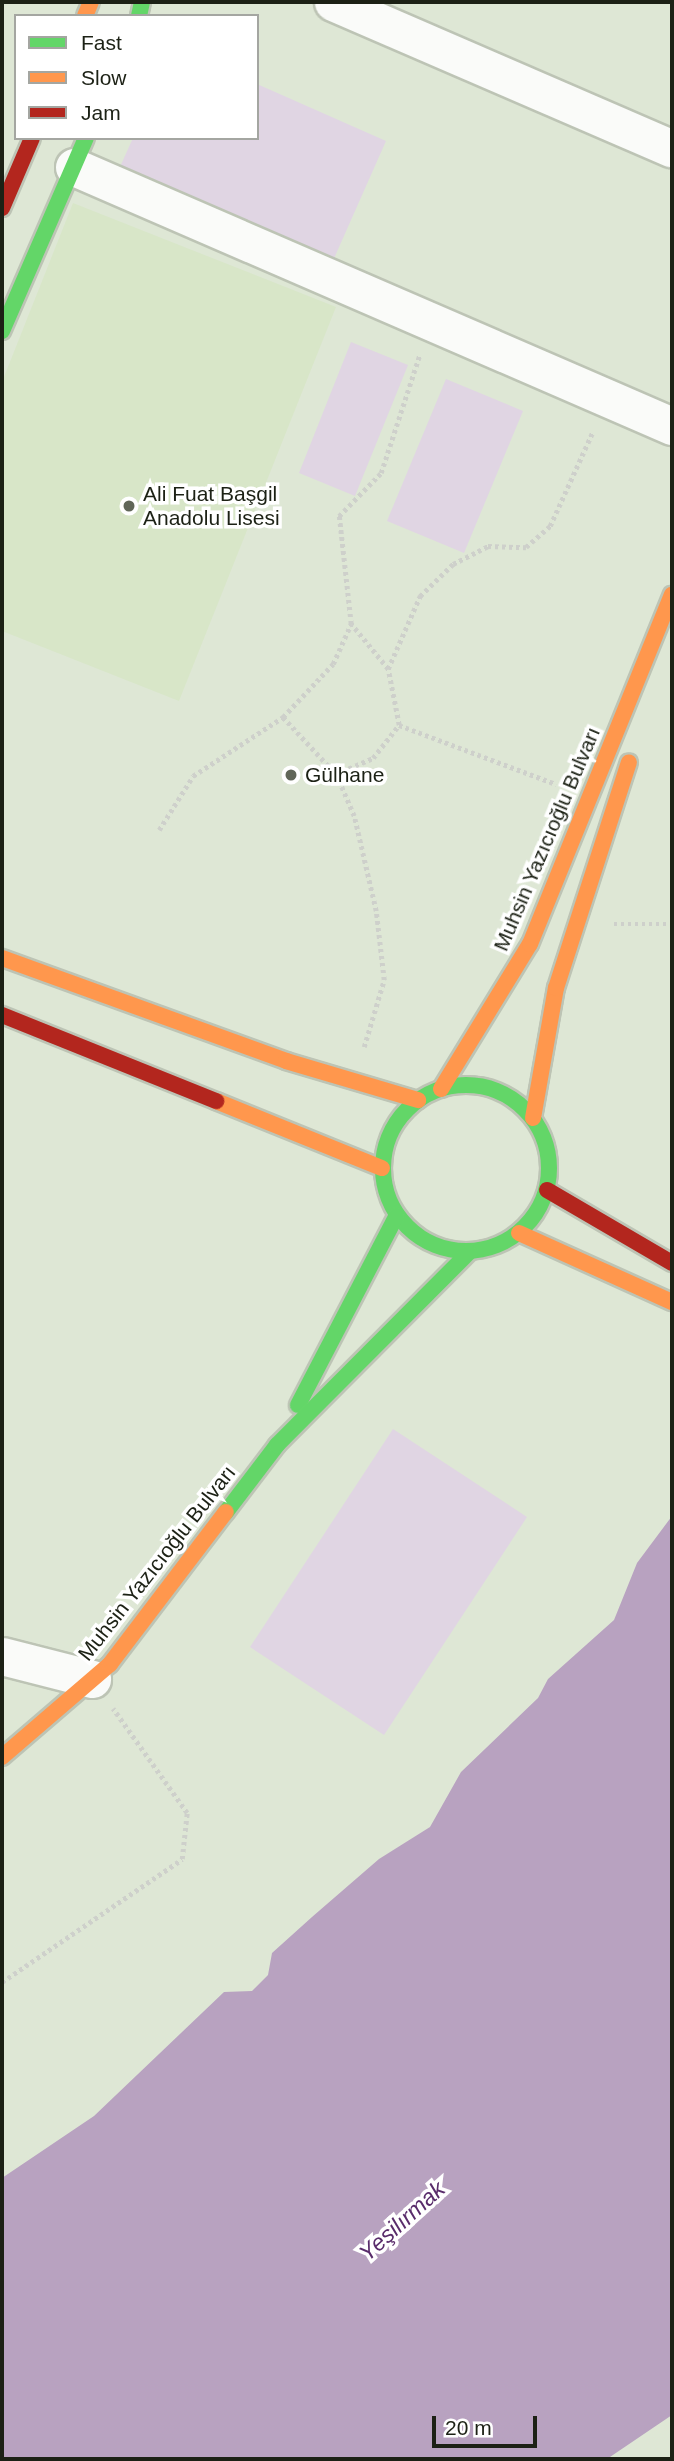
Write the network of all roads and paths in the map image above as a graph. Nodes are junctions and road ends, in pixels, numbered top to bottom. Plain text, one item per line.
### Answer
1 (333, 2) edge
2 (31, 140) edge
3 (672, 149) edge
4 (80, 152) edge
5 (2, 208) edge
6 (430, 325) junction
7 (2, 331) edge
8 (606, 400) junction
9 (672, 426) edge
10 (672, 595) edge
11 (351, 624) junction
12 (672, 628) edge
13 (388, 669) junction
14 (282, 718) junction
15 (642, 720) dead end
16 (400, 725) junction
17 (634, 746) dead end
18 (336, 774) junction
19 (590, 796) junction
20 (159, 830) dead end
21 (579, 918) junction
22 (672, 924) edge
23 (2, 958) edge
24 (2, 1015) edge
25 (354, 1081) junction
26 (441, 1089) junction
27 (418, 1100) junction
28 (533, 1118) junction
29 (382, 1168) junction
30 (547, 1190) junction
31 (397, 1215) junction
32 (519, 1233) junction
33 (469, 1252) junction
34 (672, 1263) edge
35 (672, 1302) edge
36 (277, 1446) junction
37 (2, 1656) edge
38 (92, 1679) junction
39 (2, 1757) edge
40 (2, 1982) edge

1 - 3 street
2 - 5 main road
4 - 6 street
4 - 7 main road
6 - 8 street
6 - 11 path
8 - 9 street
8 - 13 path
10 - 19 main road, Muhsin Yazıcıoğlu Bulvarı
11 - 13 path
11 - 14 path
12 - 15 main road
13 - 16 path
14 - 18 path
14 - 20 path
16 - 18 path
16 - 19 path
17 - 21 main road, Muhsin Yazıcıoğlu Bulvarı
18 - 25 path
19 - 26 main road, Muhsin Yazıcıoğlu Bulvarı
21 - 22 path
21 - 28 main road, Muhsin Yazıcıoğlu Bulvarı
23 - 25 main road
24 - 29 main road
25 - 27 main road
26 - 27 main road
26 - 28 main road
27 - 29 main road
28 - 30 main road
29 - 31 main road
30 - 32 main road
30 - 34 main road
31 - 33 main road
31 - 36 main road, Muhsin Yazıcıoğlu Bulvarı
32 - 33 main road
32 - 35 main road
33 - 36 main road, Muhsin Yazıcıoğlu Bulvarı
36 - 38 main road, Muhsin Yazıcıoğlu Bulvarı
37 - 38 street
38 - 39 main road, Muhsin Yazıcıoğlu Bulvarı
38 - 40 path

